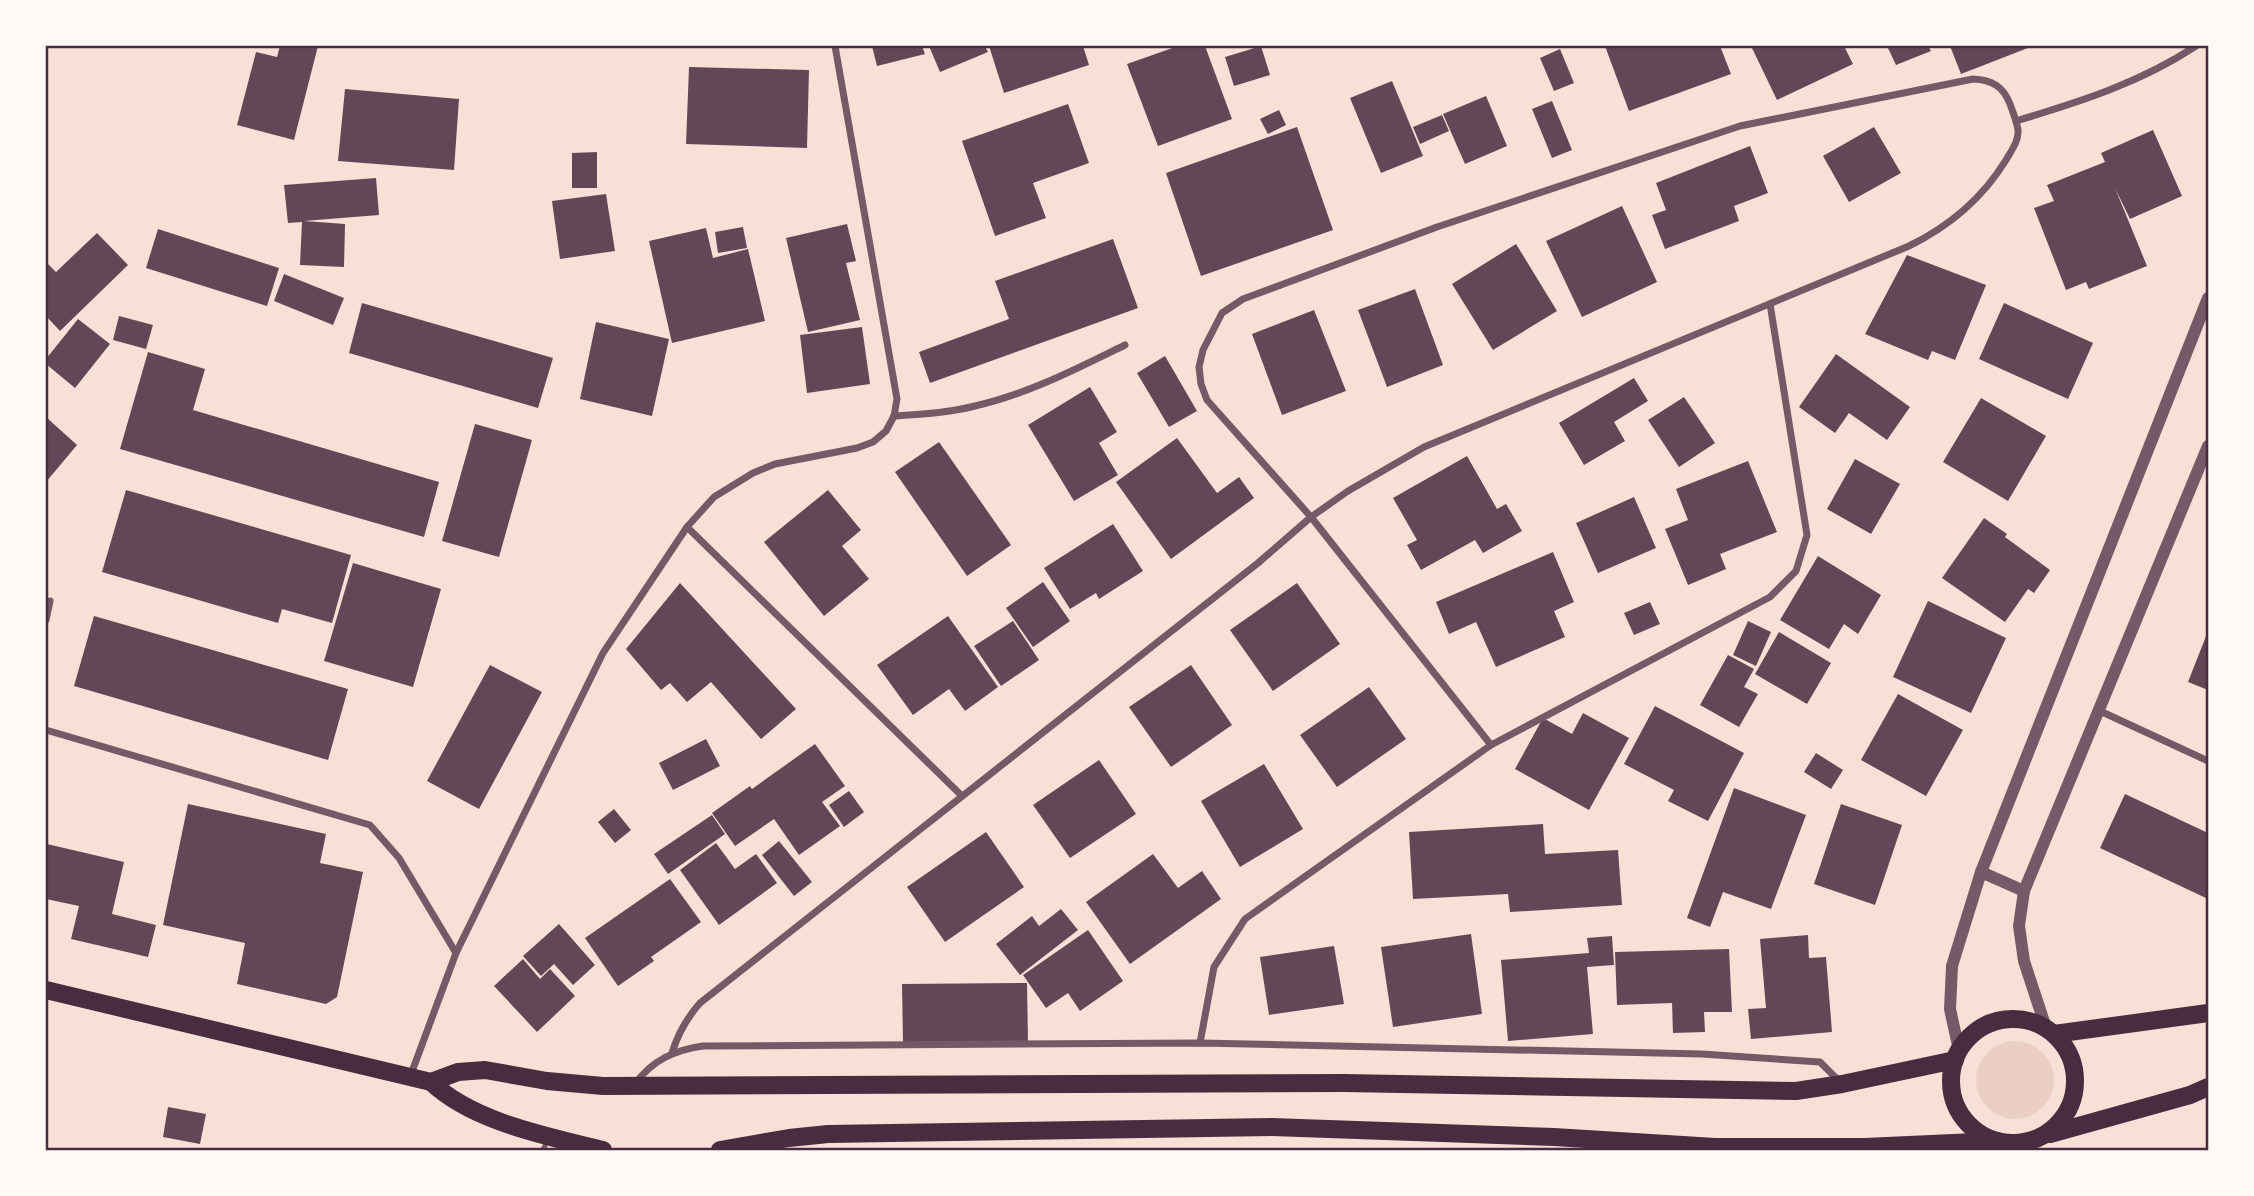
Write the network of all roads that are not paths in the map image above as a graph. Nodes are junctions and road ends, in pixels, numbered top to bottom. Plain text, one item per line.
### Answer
1 (835, 46) edge
2 (2196, 46) edge
3 (2016, 121) junction
4 (2208, 298) edge
5 (1770, 304) junction
6 (1125, 345) dead end
7 (894, 416) junction
8 (2208, 446) edge
9 (1311, 517) junction
10 (687, 527) junction
11 (50, 601) dead end
12 (46, 621) edge
13 (2100, 711) junction
14 (46, 730) edge
15 (1491, 745) junction
16 (2208, 761) edge
17 (961, 795) junction
18 (1981, 872) junction
19 (2024, 891) junction
20 (456, 953) junction
21 (46, 990) edge
22 (2208, 1013) edge
23 (2050, 1031) junction
24 (1200, 1044) junction
25 (672, 1053) junction
26 (1957, 1055) junction
27 (410, 1077) junction
28 (431, 1082) junction
29 (1842, 1084) junction
30 (632, 1087) junction
31 (2208, 1087) edge
32 (2043, 1135) junction
33 (1997, 1141) junction
34 (546, 1143) edge
35 (603, 1150) edge
36 (720, 1150) edge

1 - 7 street
2 - 3 street
3 - 5 street
3 - 9 street
4 - 18 street
5 - 9 street
5 - 15 street
6 - 7 street
7 - 10 street
8 - 13 street
9 - 15 street
9 - 17 street
10 - 17 street
10 - 20 street
11 - 12 street
13 - 16 street
13 - 19 street
14 - 20 street
15 - 24 street
17 - 25 street
18 - 19 street
18 - 26 street
19 - 23 street
20 - 27 street
21 - 27 main road
22 - 23 main road
23 - 26 main road
23 - 32 main road
24 - 25 street
24 - 29 street
25 - 30 street
26 - 29 main road
26 - 33 main road
27 - 28 main road
28 - 30 main road
28 - 34 main road
29 - 30 main road
31 - 32 main road
32 - 33 main road
33 - 36 main road
34 - 35 main road

